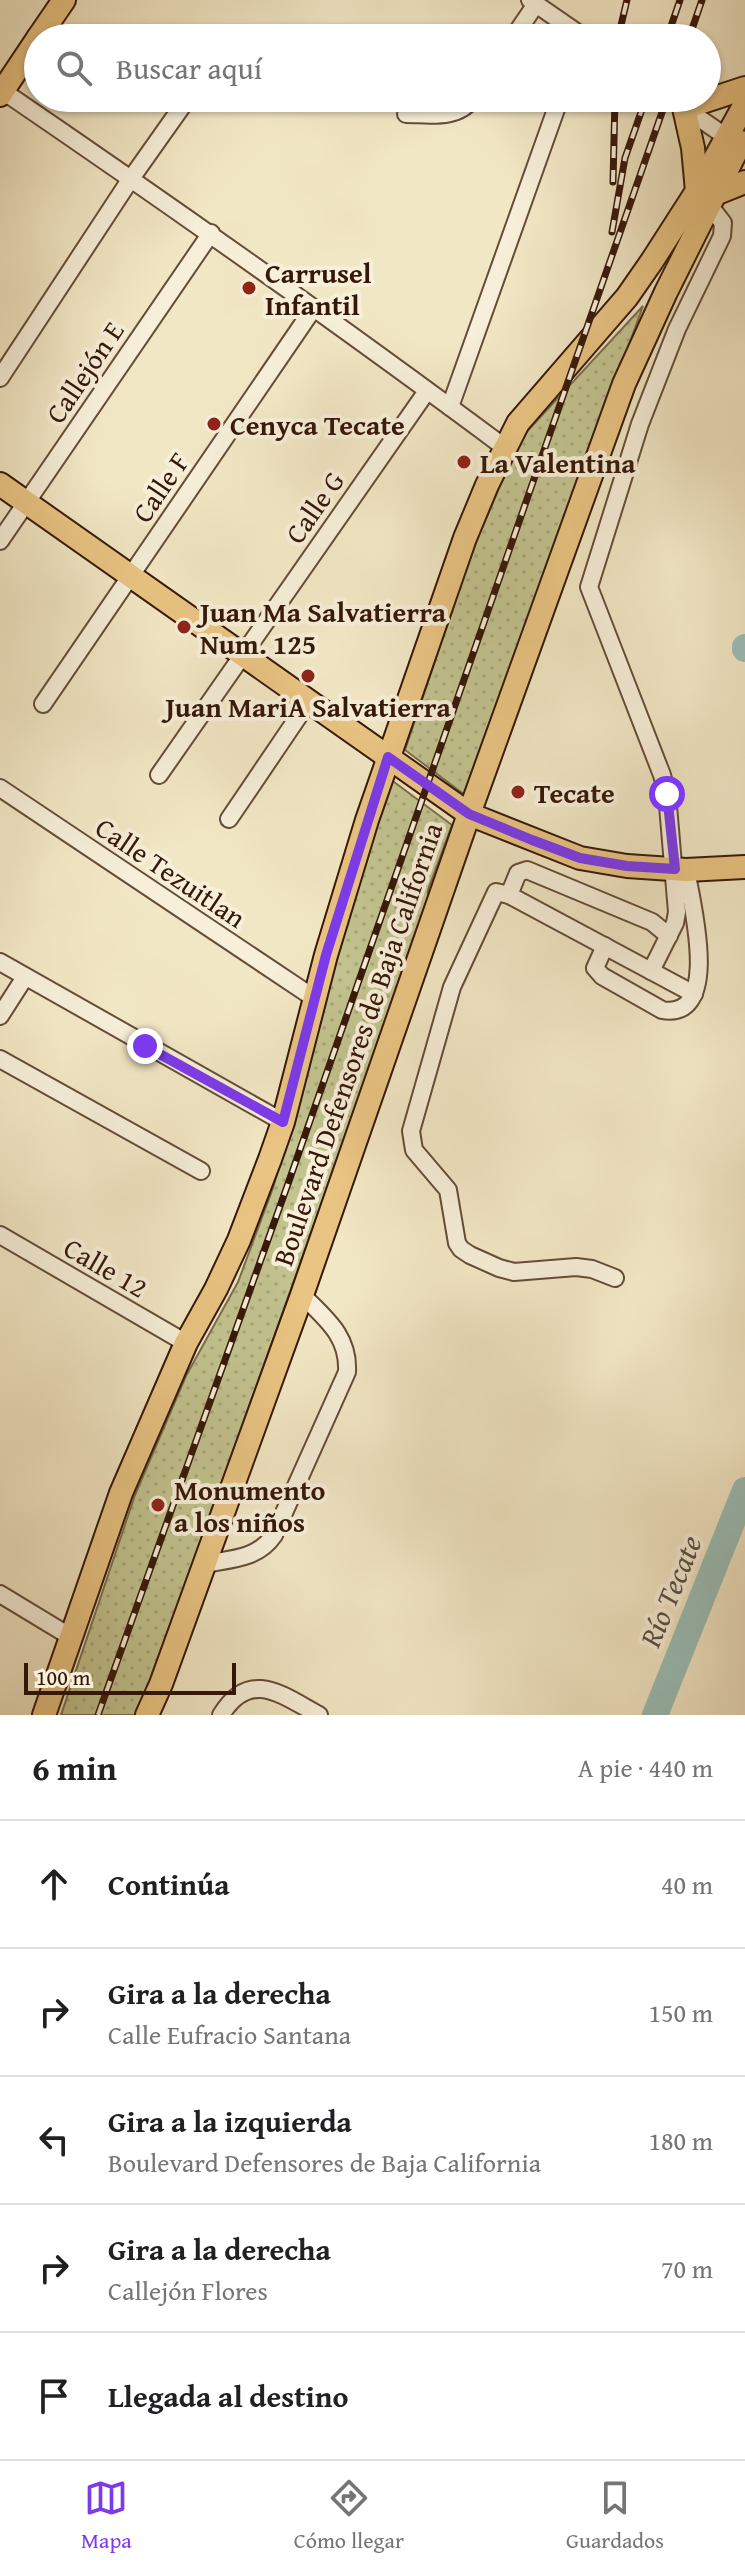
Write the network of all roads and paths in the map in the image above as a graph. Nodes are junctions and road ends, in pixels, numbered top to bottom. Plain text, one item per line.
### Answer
1 (64, 0) edge
2 (533, 2) edge
3 (48, 24) edge
4 (521, 24) edge
5 (564, 24) edge
6 (24, 58) edge
7 (745, 88) edge
8 (1, 92) edge
9 (721, 93) edge
10 (745, 104) edge
11 (24, 108) edge
12 (30, 112) edge
13 (178, 112) edge
14 (456, 112) edge
15 (555, 112) edge
16 (680, 112) edge
17 (692, 112) edge
18 (406, 114) dead end
19 (739, 141) edge
20 (130, 180) junction
21 (745, 182) edge
22 (707, 197) junction
23 (211, 233) junction
24 (313, 309) junction
25 (0, 378) edge
26 (427, 391) junction
27 (450, 407) junction
28 (504, 447) junction
29 (0, 484) edge
30 (26, 502) junction
31 (0, 541) edge
32 (130, 575) junction
33 (244, 653) junction
34 (309, 701) junction
35 (43, 704) dead end
36 (388, 757) junction
37 (159, 775) dead end
38 (0, 788) edge
39 (469, 814) junction
40 (229, 819) dead end
41 (737, 867) edge
42 (681, 870) junction
43 (509, 895) junction
44 (669, 936) junction
45 (605, 946) junction
46 (0, 962) edge
47 (651, 971) junction
48 (25, 977) junction
49 (694, 994) junction
50 (314, 998) junction
51 (0, 1016) edge
52 (0, 1059) edge
53 (283, 1122) junction
54 (201, 1171) dead end
55 (0, 1235) edge
56 (615, 1278) dead end
57 (302, 1295) junction
58 (186, 1343) junction
59 (204, 1564) junction
60 (0, 1594) edge
61 (71, 1637) junction
62 (44, 1715) edge
63 (147, 1715) edge
64 (221, 1715) edge
65 (319, 1715) edge

1 - 3 main road
2 - 4 street
2 - 5 street
6 - 8 main road
7 - 9 main road
8 - 11 street
10 - 19 main road, Boulevard Defensores de Baja California
12 - 20 street
13 - 20 street
14 - 18 street
15 - 27 street
16 - 22 main road
17 - 19 street
19 - 22 main road, Boulevard Defensores de Baja California
20 - 23 street
20 - 25 street
21 - 22 main road
22 - 28 main road, Boulevard Defensores de Baja California
22 - 39 main road, Boulevard Defensores de Baja California
22 - 42 street
23 - 24 street
23 - 30 street, Callejón E
24 - 26 street
24 - 32 street, Calle F
26 - 27 street
26 - 33 street, Calle G
27 - 28 street
28 - 36 main road, Boulevard Defensores de Baja California
29 - 30 main road
30 - 31 street, Callejón E
30 - 32 main road
32 - 33 main road
32 - 35 street, Calle F
33 - 34 main road
33 - 37 street, Calle G
34 - 36 main road
34 - 40 street
36 - 39 main road
36 - 50 main road, Boulevard Defensores de Baja California
38 - 50 street, Calle Tezuitlan
39 - 42 main road
39 - 57 main road, Boulevard Defensores de Baja California
41 - 42 main road
42 - 44 street
42 - 49 street
43 - 44 street
43 - 45 street
43 - 56 street
44 - 47 street
45 - 47 street
45 - 49 street
46 - 48 street
47 - 49 street
48 - 51 street
48 - 53 street
50 - 53 main road, Boulevard Defensores de Baja California
52 - 54 street
53 - 58 main road, Boulevard Defensores de Baja California
55 - 58 street, Calle 12
57 - 59 main road, Boulevard Defensores de Baja California
57 - 59 street
58 - 61 main road, Boulevard Defensores de Baja California
59 - 63 main road, Boulevard Defensores de Baja California
60 - 61 street
61 - 62 main road, Boulevard Defensores de Baja California
64 - 65 street

